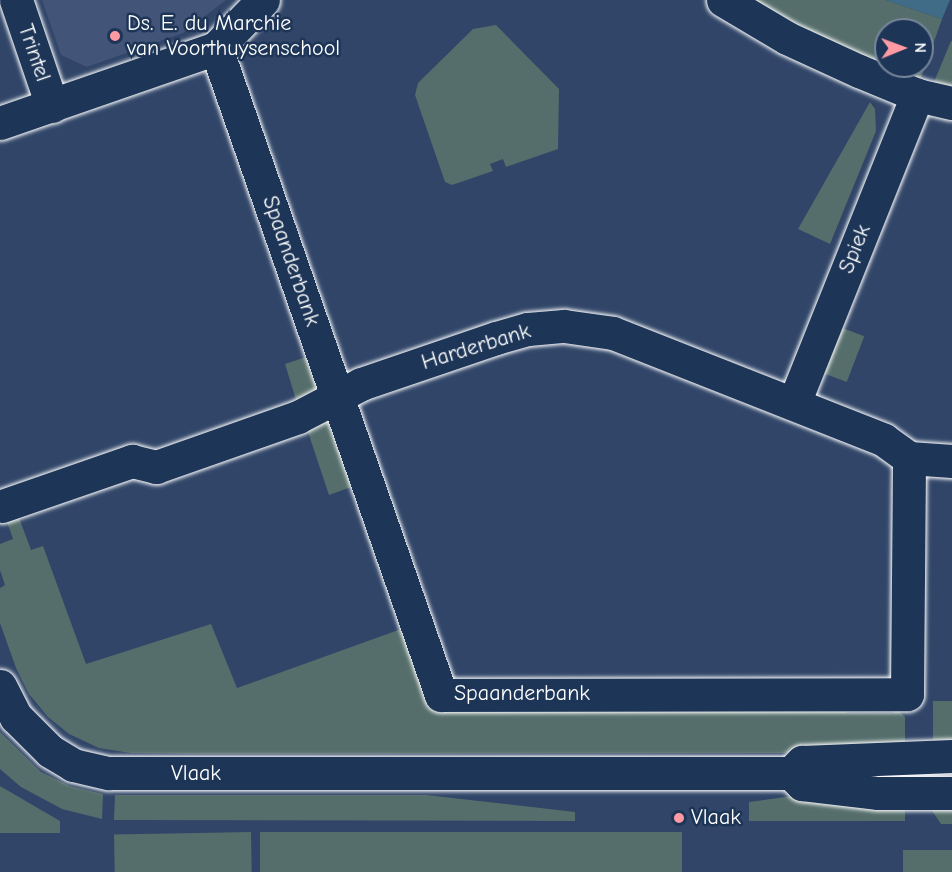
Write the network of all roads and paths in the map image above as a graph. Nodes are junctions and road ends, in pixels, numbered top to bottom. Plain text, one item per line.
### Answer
1 (16, 0) edge
2 (263, 0) edge
3 (723, 0) edge
4 (216, 48) junction
5 (917, 95) junction
6 (952, 103) edge
7 (52, 106) junction
8 (0, 123) edge
9 (338, 393) junction
10 (794, 404) junction
11 (909, 458) junction
12 (952, 461) edge
13 (2, 506) dead end
14 (0, 686) edge
15 (952, 756) edge
16 (791, 774) junction
17 (952, 793) edge

1 - 7 street, Trintel
2 - 4 street
3 - 5 street
4 - 7 street
4 - 9 street, Spaanderbank
5 - 6 street
5 - 10 street, Spiek
7 - 8 street
9 - 10 street, Harderbank
9 - 11 street, Spaanderbank
9 - 13 street, Harderbank
10 - 11 street, Harderbank
11 - 12 street
14 - 16 street, Vlaak
15 - 16 street, Vlaak
16 - 17 street, Vlaak

